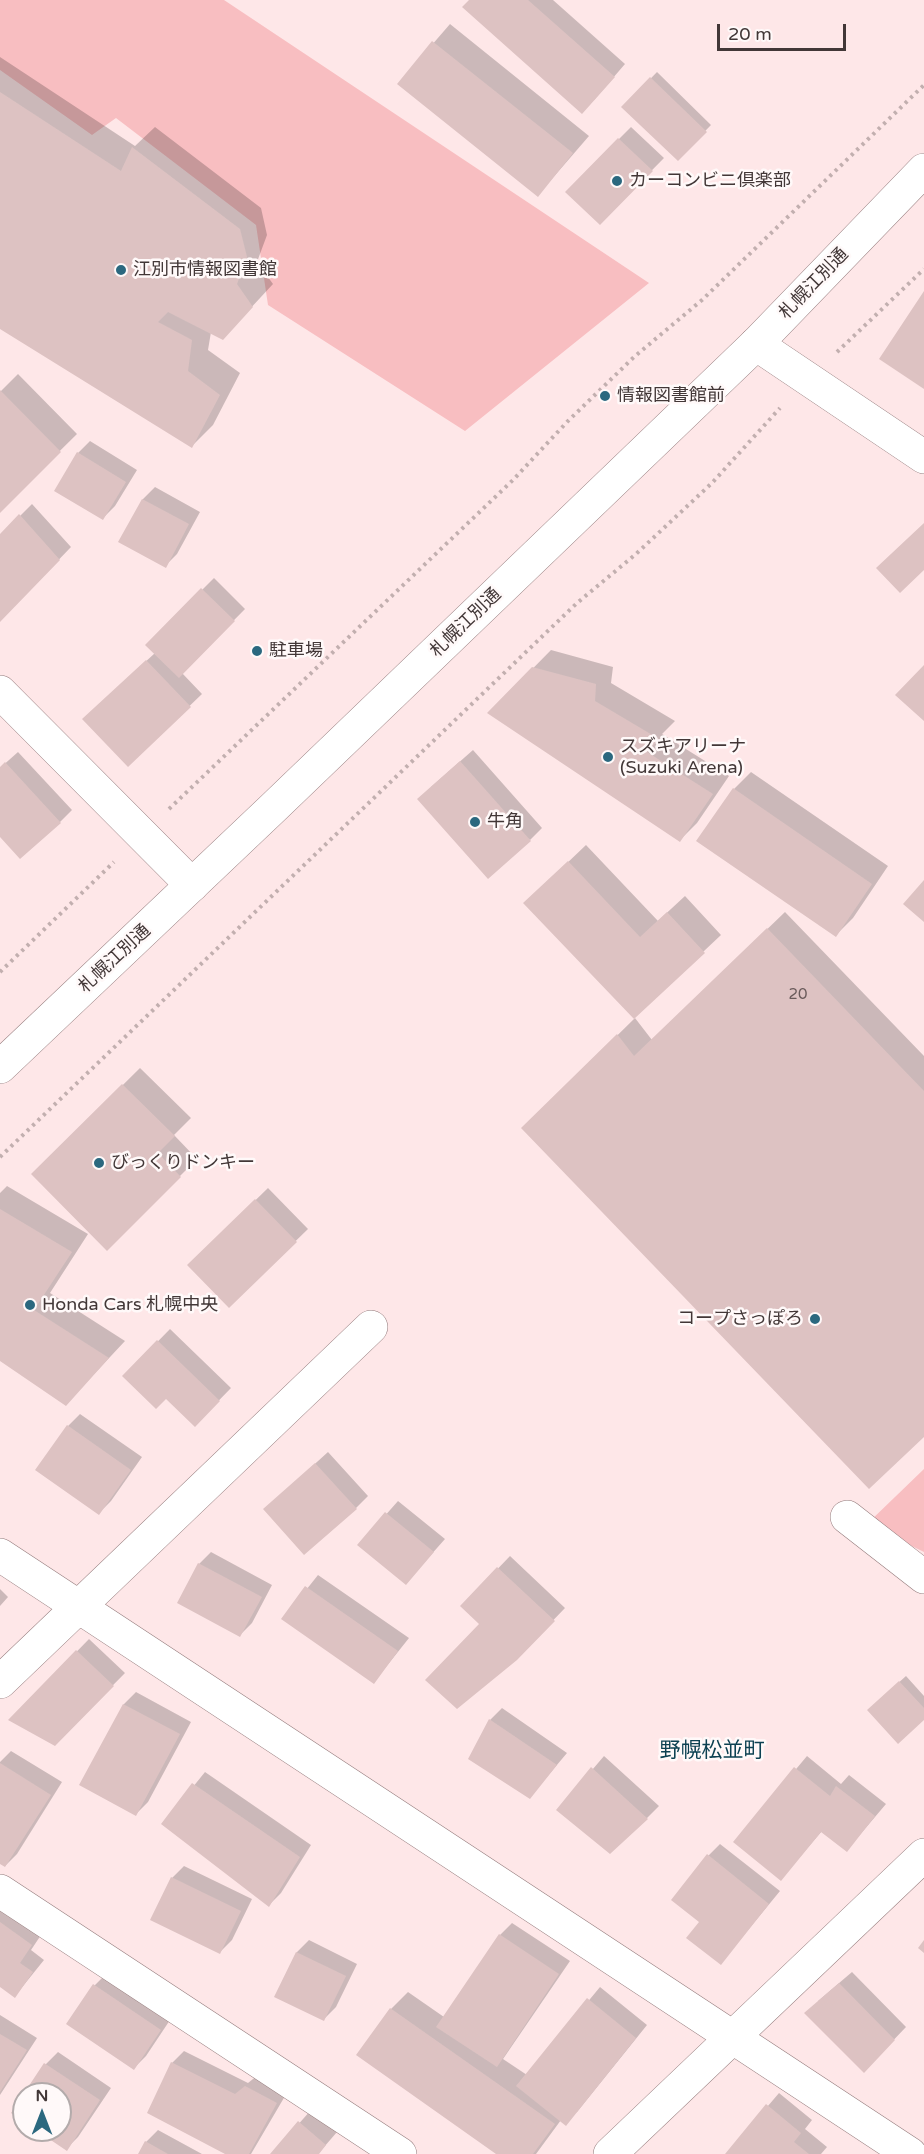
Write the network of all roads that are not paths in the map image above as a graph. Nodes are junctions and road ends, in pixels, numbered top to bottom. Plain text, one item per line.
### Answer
1 (924, 171) edge
2 (756, 344) junction
3 (924, 458) edge
4 (0, 692) edge
5 (192, 885) junction
6 (0, 1067) edge
7 (371, 1328) dead end
8 (848, 1517) dead end
9 (0, 1555) edge
10 (924, 1577) edge
11 (78, 1607) junction
12 (0, 1682) edge
13 (924, 1855) edge
14 (0, 1891) edge
15 (733, 2038) junction
16 (400, 2154) edge
17 (610, 2154) edge
18 (910, 2154) edge

1 - 2 main road, 札幌江別通
2 - 3 main road
2 - 5 main road, 札幌江別通
4 - 5 main road
5 - 6 main road, 札幌江別通
7 - 11 main road
8 - 10 main road
9 - 11 main road
11 - 12 main road
11 - 15 main road
13 - 15 main road
14 - 16 main road
15 - 17 main road
15 - 18 main road

